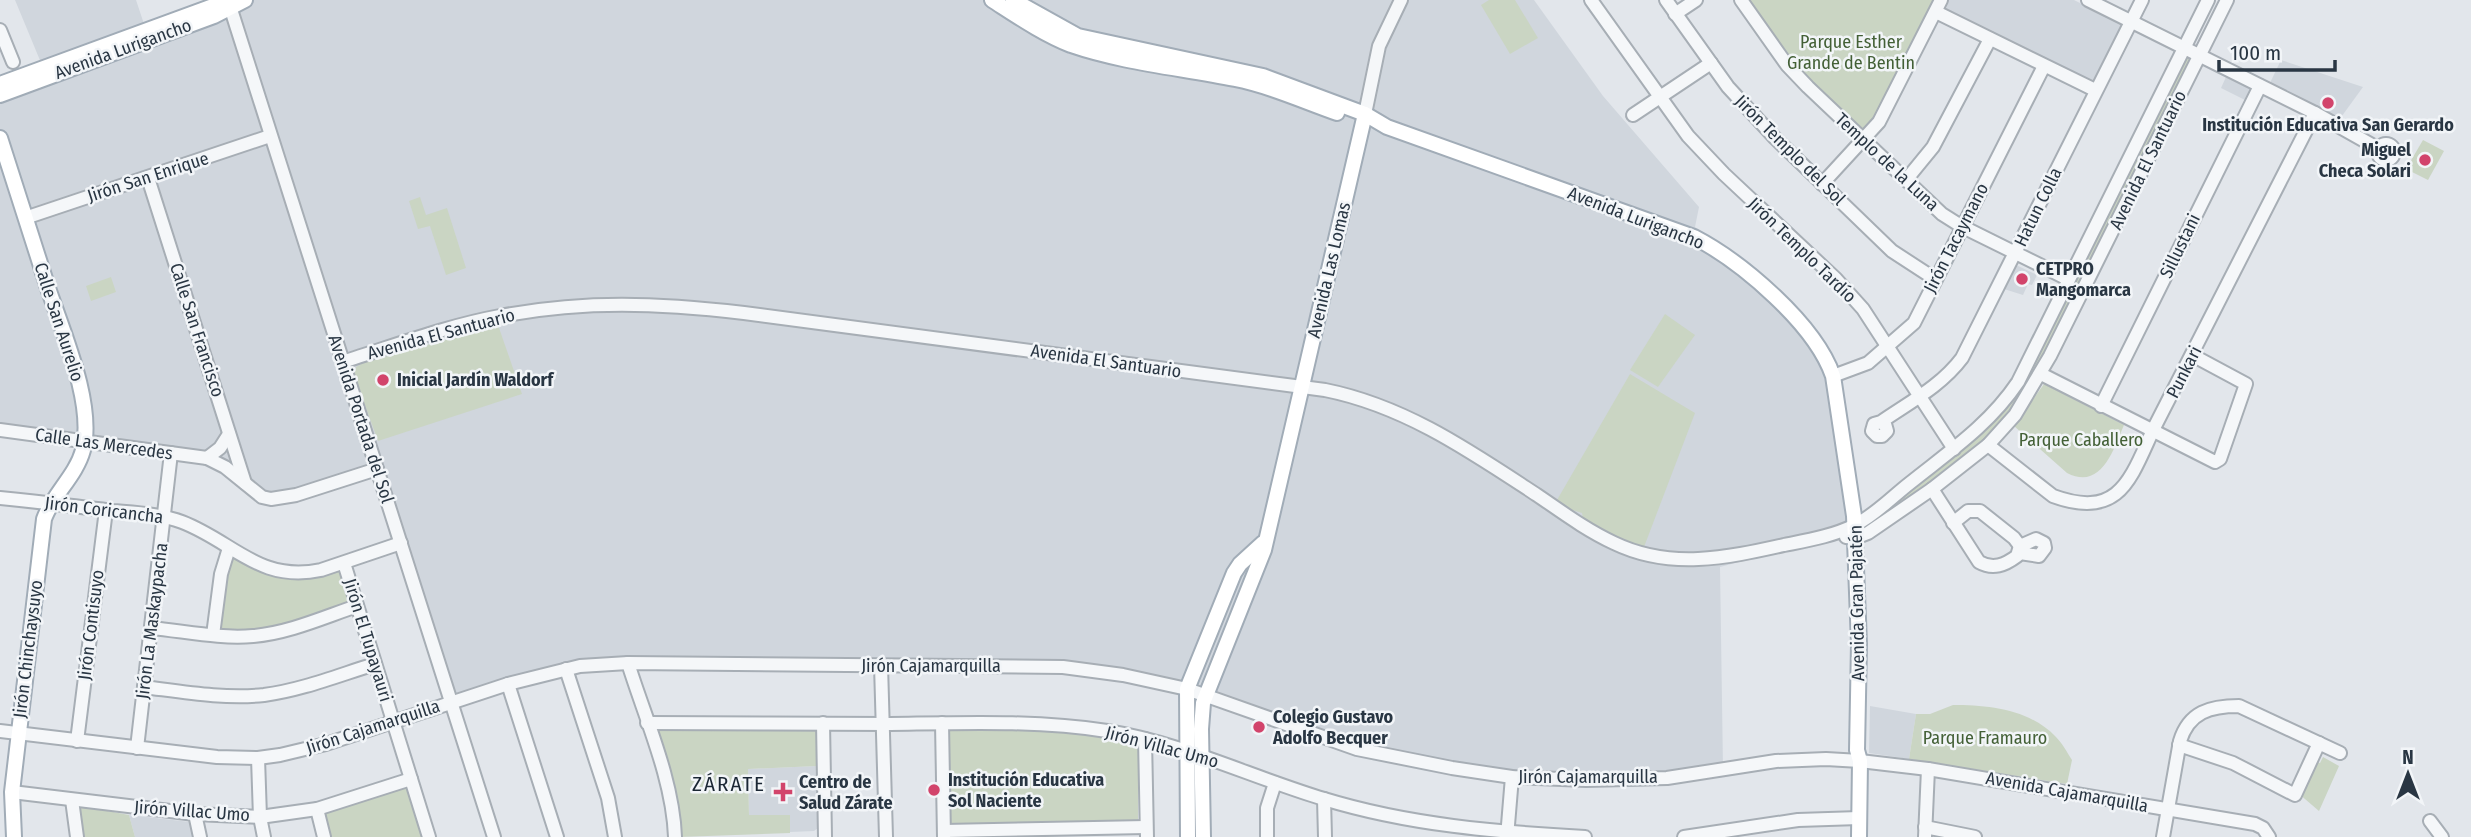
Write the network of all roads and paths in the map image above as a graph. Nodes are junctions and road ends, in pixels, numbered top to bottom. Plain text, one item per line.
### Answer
1 (246, 0) edge
2 (992, 0) edge
3 (1013, 0) edge
4 (1028, 0) edge
5 (1401, 0) edge
6 (1591, 0) edge
7 (1666, 0) edge
8 (1696, 0) edge
9 (1741, 0) edge
10 (2088, 0) edge
11 (2142, 0) edge
12 (2208, 0) edge
13 (2227, 0) edge
14 (227, 3) edge
15 (1938, 6) edge
16 (1675, 13) junction
17 (1040, 16) junction
18 (2130, 22) junction
19 (0, 30) edge
20 (1990, 39) junction
21 (2184, 49) junction
22 (2200, 56) junction
23 (1158, 59) junction
24 (13, 62) dead end
25 (1711, 62) junction
26 (2044, 66) junction
27 (0, 84) edge
28 (2260, 86) junction
29 (2095, 90) junction
30 (0, 95) edge
31 (1659, 97) junction
32 (2315, 113) junction
33 (1633, 115) dead end
34 (1368, 119) junction
35 (270, 136) junction
36 (0, 138) edge
37 (1864, 141) junction
38 (2379, 149) dead end
39 (148, 178) junction
40 (1906, 180) junction
41 (1822, 184) junction
42 (26, 218) junction
43 (1961, 226) junction
44 (2016, 253) junction
45 (1935, 279) junction
46 (2068, 279) junction
47 (1888, 346) junction
48 (2034, 348) junction
49 (2192, 355) junction
50 (2050, 356) junction
51 (342, 362) junction
52 (2041, 374) junction
53 (1833, 376) junction
54 (1301, 388) junction
55 (1919, 396) junction
56 (2101, 406) junction
57 (1881, 422) dead end
58 (1983, 425) junction
59 (0, 430) edge
60 (2153, 430) junction
61 (229, 434) junction
62 (84, 440) junction
63 (1992, 441) junction
64 (1954, 449) junction
65 (171, 453) junction
66 (207, 458) junction
67 (377, 469) junction
68 (245, 483) junction
69 (1933, 489) junction
70 (0, 498) edge
71 (51, 504) junction
72 (106, 510) junction
73 (164, 516) junction
74 (1953, 523) junction
75 (1856, 528) junction
76 (1264, 542) junction
77 (401, 543) junction
78 (229, 548) junction
79 (344, 563) junction
80 (357, 606) junction
81 (151, 628) junction
82 (213, 635) junction
83 (1200, 658) junction
84 (375, 663) junction
85 (628, 663) junction
86 (1217, 664) junction
87 (881, 665) junction
88 (566, 669) junction
89 (508, 684) junction
90 (144, 687) junction
91 (1187, 688) junction
92 (1206, 694) junction
93 (450, 702) junction
94 (393, 720) junction
95 (647, 723) junction
96 (822, 723) junction
97 (942, 723) junction
98 (883, 724) junction
99 (0, 731) edge
100 (18, 733) junction
101 (1145, 739) junction
102 (77, 741) junction
103 (2319, 743) junction
104 (2179, 744) junction
105 (137, 748) junction
106 (1186, 750) junction
107 (2340, 753) dead end
108 (1201, 755) junction
109 (258, 758) junction
110 (1860, 761) junction
111 (1928, 769) junction
112 (1512, 777) junction
113 (411, 779) junction
114 (1275, 783) junction
115 (12, 792) junction
116 (1324, 799) junction
117 (72, 800) junction
118 (317, 808) junction
119 (2167, 809) junction
120 (195, 814) junction
121 (260, 817) junction
122 (1859, 818) junction
123 (2430, 821) dead end
124 (1147, 832) edge
125 (1925, 832) edge
126 (944, 834) edge
127 (1507, 835) edge
128 (14, 837) edge
129 (77, 837) edge
130 (200, 837) edge
131 (264, 837) edge
132 (324, 837) edge
133 (429, 837) edge
134 (494, 837) edge
135 (557, 837) edge
136 (615, 837) edge
137 (675, 837) edge
138 (825, 837) edge
139 (886, 837) edge
140 (1188, 837) edge
141 (1203, 837) edge
142 (1267, 837) edge
143 (1325, 837) edge
144 (1585, 837) edge
145 (1684, 837) edge
146 (1859, 837) edge
147 (1975, 837) edge
148 (2162, 837) edge
149 (2269, 837) edge
150 (2442, 837) edge

1 - 14 main road, Avenida Lurigancho
2 - 23 main road, Avenida Lurigancho
3 - 17 main road, Avenida Lurigancho
4 - 17 main road
5 - 34 street, Avenida Las Lomas
6 - 31 street, Jirón Templo Tardío
7 - 16 street, Jirón Templo del Sol
8 - 16 street
9 - 37 street, Templo de la Luna
10 - 18 street
11 - 18 street, Hatun Colla
12 - 21 street, Avenida El Santuario
13 - 22 street, Avenida El Santuario
14 - 27 main road, Avenida Lurigancho
14 - 30 main road, Avenida Lurigancho
14 - 35 street, Avenida Portada del Sol
15 - 20 street
15 - 37 street
16 - 25 street, Jirón Templo del Sol
17 - 23 main road, Avenida Lurigancho
18 - 21 street
18 - 29 street, Hatun Colla
19 - 24 street
20 - 26 street
20 - 40 street
21 - 22 street
21 - 46 street, Avenida El Santuario
22 - 28 street
22 - 50 street, Avenida El Santuario
23 - 34 main road, Avenida Lurigancho
25 - 31 street
25 - 41 street, Jirón Templo del Sol
26 - 29 street
26 - 43 street, Jirón Tacaymano
28 - 32 street
28 - 56 street, Sillustani
29 - 44 street, Hatun Colla
31 - 33 street
31 - 47 street, Jirón Templo Tardío
32 - 38 street
32 - 49 street, Punkari
34 - 53 main road, Avenida Lurigancho
34 - 54 main road, Avenida Las Lomas
35 - 39 street, Jirón San Enrique
35 - 51 street, Avenida Portada del Sol
36 - 42 main road, Calle San Aurelio
37 - 40 street, Templo de la Luna
37 - 41 street
39 - 42 street, Jirón San Enrique
39 - 61 street, Calle San Francisco
40 - 43 street, Templo de la Luna
41 - 45 street, Jirón Templo del Sol
42 - 62 main road, Calle San Aurelio
43 - 44 street, Templo de la Luna
43 - 45 street, Jirón Tacaymano
44 - 46 street, Templo de la Luna
44 - 55 street, Hatun Colla
45 - 47 street, Jirón Tacaymano
46 - 48 street, Avenida El Santuario
47 - 53 street, Jirón Tacaymano
47 - 55 street, Jirón Templo Tardío
48 - 50 street
48 - 58 street, Avenida El Santuario
49 - 60 street, Punkari
49 - 60 street
50 - 52 street, Avenida El Santuario
51 - 54 street, Avenida El Santuario
51 - 67 street, Avenida Portada del Sol
52 - 56 street
52 - 63 street, Avenida El Santuario
53 - 75 main road, Avenida Lurigancho
54 - 75 street, Avenida El Santuario
54 - 76 main road, Avenida Las Lomas
55 - 57 street, Hatun Colla
55 - 64 street, Jirón Templo Tardío
56 - 60 street
58 - 63 street, Punkari
58 - 64 street, Avenida El Santuario
59 - 62 street, Calle Las Mercedes
60 - 63 street, Punkari
61 - 66 street
61 - 68 street, Calle San Francisco
62 - 65 street, Calle Las Mercedes
62 - 71 main road, Calle San Aurelio
63 - 69 street, Avenida El Santuario
64 - 75 street, Avenida El Santuario
65 - 66 street, Calle Las Mercedes
65 - 73 street, Jirón La Maskaypacha
66 - 68 street, Calle Las Mercedes
67 - 68 street, Calle Las Mercedes
67 - 77 street, Avenida Portada del Sol
69 - 74 street
69 - 75 street, Avenida El Santuario
70 - 71 street, Jirón Coricancha
71 - 72 street, Jirón Coricancha
71 - 100 main road, Jirón Chinchaysuyo
72 - 73 street, Jirón Coricancha
72 - 102 street, Jirón Contisuyo
73 - 78 street, Jirón Coricancha
73 - 81 street, Jirón La Maskaypacha
74 - 74 street
75 - 110 main road, Avenida Gran Pajatén
76 - 83 main road
76 - 86 main road, Avenida Las Lomas
77 - 79 street, Jirón Coricancha
77 - 93 street, Avenida Portada del Sol
78 - 79 street, Jirón Coricancha
78 - 82 street
79 - 80 street, Jirón El Tupayauri
80 - 82 street
80 - 84 street, Jirón El Tupayauri
81 - 82 street
81 - 90 street, Jirón La Maskaypacha
83 - 86 main road
83 - 91 main road
84 - 90 street
84 - 94 street, Jirón El Tupayauri
85 - 87 street, Jirón Cajamarquilla
85 - 88 street, Jirón Cajamarquilla
85 - 95 street
86 - 92 main road, Avenida Las Lomas
87 - 91 street, Jirón Cajamarquilla
87 - 98 street
88 - 89 street, Jirón Cajamarquilla
88 - 136 street
89 - 93 street, Jirón Cajamarquilla
89 - 135 street
90 - 105 street, Jirón La Maskaypacha
91 - 92 street, Jirón Cajamarquilla
91 - 106 main road
92 - 108 main road, Avenida Las Lomas
92 - 112 street, Jirón Cajamarquilla
93 - 94 street, Jirón Cajamarquilla
93 - 134 street, Avenida Portada del Sol
94 - 109 street, Jirón Cajamarquilla
94 - 113 street, Jirón El Tupayauri
95 - 96 street, Jirón Villac Umo
95 - 137 street
96 - 98 street, Jirón Villac Umo
96 - 138 street
97 - 98 street, Jirón Villac Umo
97 - 101 street, Jirón Villac Umo
97 - 126 street
98 - 139 street
99 - 100 street, Jirón Cajamarquilla
100 - 102 street, Jirón Cajamarquilla
100 - 115 main road, Jirón Chinchaysuyo
101 - 106 street, Jirón Villac Umo
101 - 124 street
102 - 105 street, Jirón Cajamarquilla
103 - 104 street
103 - 104 street
103 - 107 street
104 - 119 street
105 - 109 street, Jirón Cajamarquilla
106 - 108 street, Jirón Villac Umo
106 - 140 main road
108 - 114 street, Jirón Villac Umo
108 - 141 main road, Avenida Las Lomas
109 - 121 street
110 - 111 street, Avenida Cajamarquilla
110 - 112 street, Jirón Cajamarquilla
110 - 122 main road, Avenida Gran Pajatén
111 - 119 street, Avenida Cajamarquilla
111 - 125 street
112 - 127 street
113 - 118 street, Jirón Villac Umo
113 - 133 street, Jirón El Tupayauri
114 - 116 street, Jirón Villac Umo
114 - 142 street
115 - 117 street, Jirón Villac Umo
115 - 128 main road, Jirón Chinchaysuyo
116 - 127 street, Jirón Villac Umo
116 - 143 street
117 - 120 street, Jirón Villac Umo
117 - 129 street
118 - 121 street, Jirón Villac Umo
118 - 132 street
119 - 148 street
119 - 149 street, Avenida Cajamarquilla
120 - 121 street, Jirón Villac Umo
120 - 130 street
121 - 131 street
122 - 145 street
122 - 146 main road, Avenida Gran Pajatén
123 - 150 street
124 - 126 street
125 - 147 street
127 - 144 street, Jirón Villac Umo

